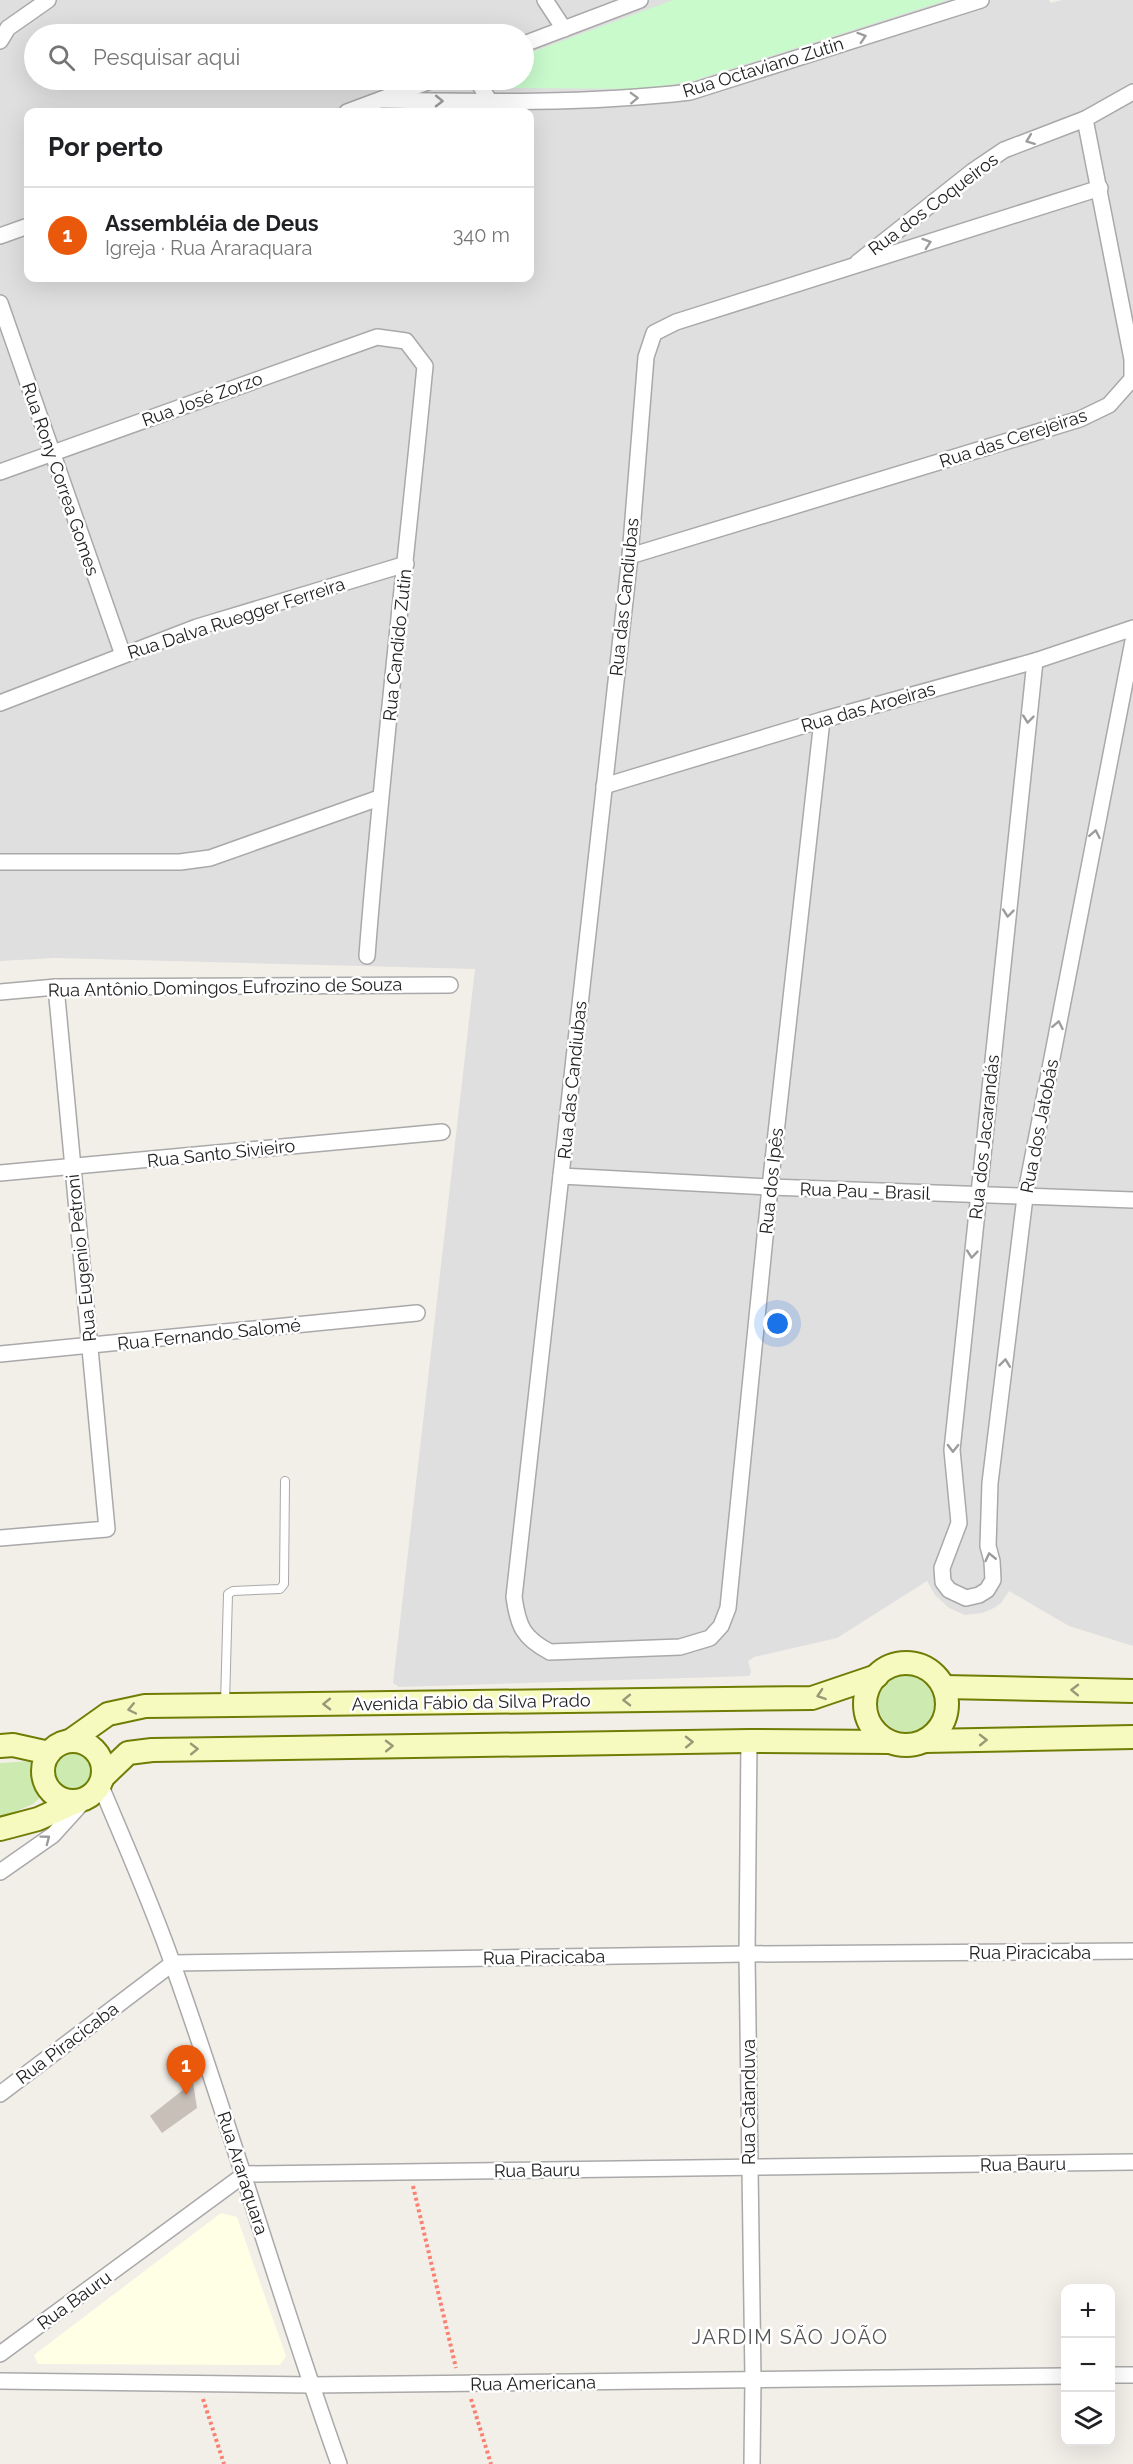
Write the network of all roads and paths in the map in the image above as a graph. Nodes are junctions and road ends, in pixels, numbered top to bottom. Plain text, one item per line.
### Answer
1 (48, 0) edge
2 (545, 0) edge
3 (640, 0) edge
4 (981, 0) edge
5 (962, 3) edge
6 (564, 28) junction
7 (534, 40) edge
8 (0, 41) edge
9 (406, 90) edge
10 (483, 90) edge
11 (1133, 92) edge
12 (380, 100) junction
13 (490, 102) junction
14 (358, 108) edge
15 (1085, 119) junction
16 (1100, 188) junction
17 (24, 227) edge
18 (0, 236) edge
19 (851, 267) junction
20 (0, 303) edge
21 (654, 333) joint
22 (406, 341) joint
23 (52, 452) junction
24 (0, 472) edge
25 (630, 556) junction
26 (406, 564) junction
27 (1133, 628) edge
28 (1133, 641) edge
29 (123, 655) junction
30 (1035, 661) junction
31 (0, 703) edge
32 (822, 720) junction
33 (604, 786) junction
34 (379, 798) junction
35 (0, 862) edge
36 (367, 956) dead end
37 (450, 985) dead end
38 (56, 987) junction
39 (0, 992) edge
40 (442, 1132) dead end
41 (72, 1168) junction
42 (0, 1173) edge
43 (561, 1176) junction
44 (770, 1187) junction
45 (978, 1196) junction
46 (1025, 1197) junction
47 (1133, 1200) edge
48 (417, 1313) dead end
49 (89, 1346) junction
50 (0, 1354) edge
51 (285, 1481) dead end
52 (0, 1538) edge
53 (966, 1598) joint
54 (710, 1638) joint
55 (877, 1676) junction
56 (944, 1687) junction
57 (1133, 1691) edge
58 (225, 1705) junction
59 (1133, 1737) edge
60 (70, 1741) junction
61 (749, 1741) junction
62 (925, 1741) junction
63 (890, 1742) junction
64 (0, 1746) edge
65 (49, 1753) junction
66 (92, 1790) junction
67 (0, 1829) edge
68 (0, 1872) edge
69 (1133, 1951) edge
70 (747, 1954) junction
71 (173, 1963) junction
72 (0, 2094) edge
73 (1133, 2162) edge
74 (749, 2167) junction
75 (410, 2172) junction
76 (245, 2174) junction
77 (0, 2354) edge
78 (1115, 2375) edge
79 (1133, 2375) edge
80 (1061, 2376) edge
81 (753, 2380) junction
82 (0, 2381) edge
83 (198, 2384) junction
84 (463, 2384) junction
85 (311, 2385) junction
86 (224, 2464) edge
87 (339, 2464) edge
88 (491, 2464) edge
89 (752, 2464) edge

1 - 8 street
2 - 6 street
3 - 6 street
4 - 5 street, Rua Octaviano Zutin
13 -> 5 street, Rua Octaviano Zutin
6 - 7 street
9 - 12 street
10 - 13 street
11 - 15 street, Rua dos Coqueiros
12 -> 13 street, Rua Octaviano Zutin
12 - 14 street
15 - 16 street, Rua das Cerejeiras
15 -> 19 street, Rua dos Coqueiros
19 -> 16 street, Rua dos Coqueiros
16 - 25 street, Rua das Cerejeiras
17 - 18 street
19 - 21 street, Rua dos Coqueiros
20 - 23 street, Rua Rony Correa Gomes
21 - 25 street, Rua das Candiubas
22 - 23 street, Rua José Zorzo
22 - 26 street, Rua Candido Zutin
23 - 24 street, Rua José Zorzo
23 - 29 street, Rua Rony Correa Gomes
25 - 33 street, Rua das Candiubas
26 - 29 street, Rua Dalva Ruegger Ferreira
26 - 34 street, Rua Candido Zutin
27 - 30 street, Rua das Aroeiras
46 -> 28 street, Rua dos Jatobás
29 - 31 street, Rua Dalva Ruegger Ferreira
30 - 32 street, Rua das Aroeiras
30 -> 45 street, Rua dos Jacarandás
32 - 33 street, Rua das Aroeiras
32 - 44 street, Rua dos Ipês
33 - 43 street, Rua das Candiubas
34 - 35 street
34 - 36 street, Rua Candido Zutin
37 - 38 street, Rua Antônio Domingos Eufrozino de Souza
38 - 39 street, Rua Antônio Domingos Eufrozino de Souza
38 - 41 street, Rua Eugenio Petroni
40 - 41 street, Rua Santo Sivieiro
41 - 42 street, Rua Santo Sivieiro
41 - 49 street, Rua Eugenio Petroni
43 - 44 street, Rua Pau - Brasil
43 - 54 street, Rua das Candiubas
44 - 45 street, Rua Pau - Brasil
44 - 54 street, Rua dos Ipês
45 - 46 street, Rua Pau - Brasil
45 -> 53 street, Rua dos Jacarandás
46 - 47 street, Rua Pau - Brasil
53 -> 46 street, Rua dos Jatobás
48 - 49 street, Rua Fernando Salomé
49 - 50 street, Rua Fernando Salomé
49 - 52 street, Rua Eugenio Petroni
51 - 58 lane
55 - 56 main road
55 -> 58 main road, Avenida Fábio da Silva Prado
55 - 63 main road
57 -> 56 main road
56 - 62 main road
58 -> 60 main road, Avenida Fábio da Silva Prado
62 -> 59 main road
60 - 65 main road
60 - 66 main road
61 - 63 main road
66 -> 61 main road
61 - 70 street, Rua Catanduva
62 - 63 main road
64 - 65 main road
65 - 66 main road
66 - 67 main road
68 -> 66 street
66 - 71 street, Rua Araraquara
69 - 70 street, Rua Piracicaba
70 - 71 street, Rua Piracicaba
70 - 74 street, Rua Catanduva
71 - 72 street, Rua Piracicaba
71 - 76 street, Rua Araraquara
73 - 74 street, Rua Bauru
74 - 75 street, Rua Bauru
74 - 81 street, Rua Catanduva
75 - 76 street, Rua Bauru
75 - 84 path
76 - 77 street, Rua Bauru
76 - 85 street, Rua Araraquara
78 - 79 street
80 - 81 street, Rua Americana
81 - 84 street, Rua Americana
81 - 89 street, Rua Catanduva
82 - 83 street, Rua Americana
83 - 85 street, Rua Americana
83 - 86 path
84 - 85 street, Rua Americana
84 - 88 path
85 - 87 street, Rua Araraquara

